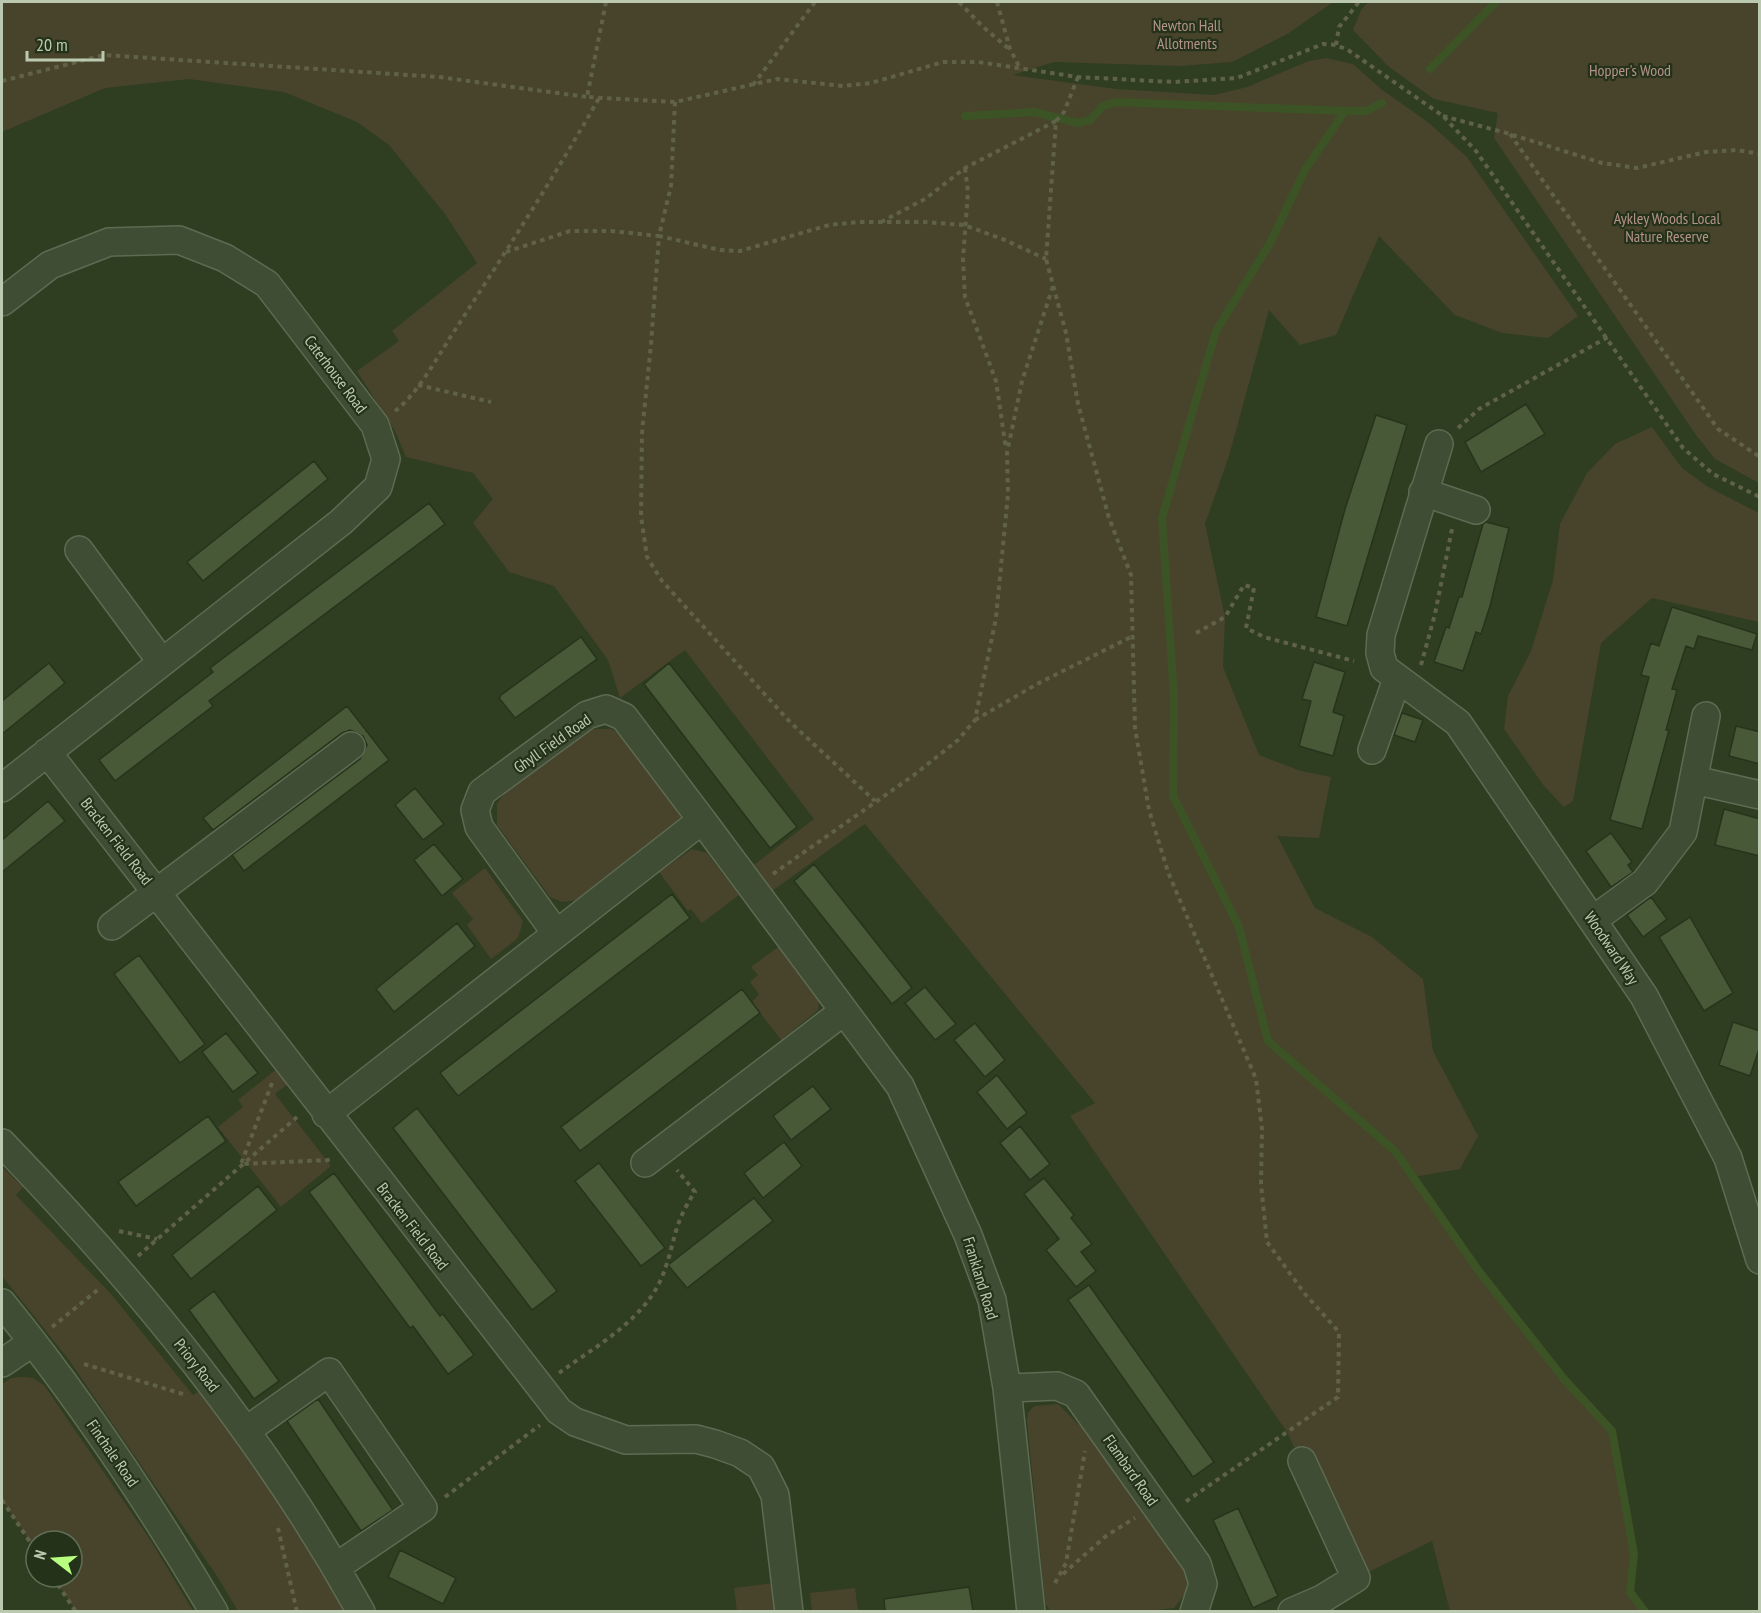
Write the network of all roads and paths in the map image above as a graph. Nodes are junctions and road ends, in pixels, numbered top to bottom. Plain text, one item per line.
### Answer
1 (606, 2) edge
2 (815, 2) edge
3 (959, 2) edge
4 (997, 2) edge
5 (1359, 2) edge
6 (1336, 45) junction
7 (1010, 49) junction
8 (1021, 70) junction
9 (1078, 77) junction
10 (2, 81) edge
11 (753, 85) junction
12 (587, 97) junction
13 (599, 98) junction
14 (675, 102) junction
15 (1443, 116) junction
16 (1056, 121) junction
17 (1510, 134) junction
18 (1760, 154) edge
19 (965, 168) junction
20 (880, 222) junction
21 (964, 225) junction
22 (658, 236) junction
23 (506, 252) junction
24 (1046, 259) junction
25 (1053, 285) junction
26 (2, 302) edge
27 (1608, 338) junction
28 (418, 385) junction
29 (491, 402) dead end
30 (375, 425) junction
31 (1439, 444) joint
32 (1007, 453) junction
33 (1760, 457) edge
34 (1423, 492) junction
35 (1760, 497) edge
36 (1468, 507) joint
37 (79, 550) dead end
38 (1196, 633) dead end
39 (1132, 636) junction
40 (1322, 653) dead end
41 (161, 661) junction
42 (1397, 680) junction
43 (1419, 695) junction
44 (1706, 716) dead end
45 (975, 720) junction
46 (351, 746) dead end
47 (1372, 750) dead end
48 (47, 752) junction
49 (1694, 780) junction
50 (2, 789) edge
51 (1760, 795) edge
52 (875, 801) junction
53 (702, 820) junction
54 (753, 889) junction
55 (158, 893) junction
56 (1593, 920) junction
57 (112, 926) dead end
58 (556, 933) junction
59 (844, 1011) junction
60 (282, 1057) junction
61 (321, 1108) junction
62 (2, 1143) edge
63 (653, 1157) joint
64 (360, 1158) junction
65 (241, 1164) junction
66 (1760, 1260) edge
67 (120, 1271) junction
68 (2, 1303) edge
69 (33, 1342) junction
70 (2, 1364) edge
71 (54, 1370) junction
72 (539, 1388) junction
73 (1007, 1388) junction
74 (219, 1393) junction
75 (559, 1411) junction
76 (1095, 1420) junction
77 (247, 1430) junction
78 (1302, 1461) dead end
79 (2, 1500) edge
80 (423, 1508) junction
81 (1160, 1511) junction
82 (24, 1533) edge
83 (336, 1567) junction
84 (1061, 1576) junction
85 (61, 1589) edge
86 (1030, 1604) edge
87 (75, 1611) edge
88 (214, 1611) edge
89 (361, 1611) edge
90 (789, 1611) edge
91 (1194, 1611) edge
92 (1292, 1611) edge

1 - 12 path
2 - 11 path
3 - 7 path
4 - 7 path
5 - 6 path
6 - 9 path
6 - 15 path
7 - 8 path
8 - 9 path
8 - 11 path
9 - 16 path
10 - 12 path
11 - 14 path
12 - 13 path
13 - 14 path
13 - 23 path
14 - 22 path
15 - 17 path
15 - 27 path
16 - 19 path
16 - 24 path
17 - 18 path
17 - 33 path
19 - 20 path
19 - 21 path
20 - 21 path
20 - 22 path
21 - 24 path
21 - 32 path
22 - 23 path
22 - 52 path
23 - 28 path
24 - 25 path
25 - 32 path
25 - 39 path
26 - 30 street, Caterhouse Road
27 - 31 path
27 - 35 path
28 - 29 path
28 - 30 path
30 - 41 street, Caterhouse Road
31 - 34 street, Woodward Way
32 - 45 path
34 - 36 street
34 - 42 street, Woodward Way
36 - 43 path
37 - 41 street
38 - 40 path
39 - 45 path
39 - 81 path
41 - 48 street, Caterhouse Road
42 - 43 street, Woodward Way
42 - 47 street
43 - 56 street, Woodward Way
44 - 49 street
45 - 52 path
46 - 55 street
48 - 50 street, Caterhouse Road
48 - 55 street, Bracken Field Road
49 - 51 street
49 - 56 street
52 - 54 path
53 - 54 street, Frankland Road
53 - 58 street
53 - 58 street, Ghyll Field Road
54 - 59 street, Frankland Road
55 - 57 street
55 - 60 street, Bracken Field Road
56 - 66 street, Woodward Way
58 - 61 street
59 - 63 street
59 - 73 street, Frankland Road
60 - 61 street, Bracken Field Road
60 - 65 path
61 - 64 street, Bracken Field Road
61 - 65 path
62 - 67 street, Priory Road
63 - 72 path
64 - 65 path
64 - 72 street, Bracken Field Road
65 - 67 path
67 - 69 path
67 - 74 street, Priory Road
68 - 69 street, Finchale Road
69 - 70 street
69 - 71 street, Finchale Road
71 - 74 path
71 - 88 street, Finchale Road
72 - 75 street, Bracken Field Road
73 - 76 street, Flambard Road
73 - 86 street, Frankland Road
74 - 77 street, Priory Road
75 - 80 path
75 - 90 street, Bracken Field Road
76 - 81 street, Flambard Road
76 - 84 path
77 - 80 street
77 - 83 street, Priory Road
78 - 92 street
79 - 82 path
80 - 83 street
81 - 84 path
81 - 91 street, Flambard Road
83 - 89 street, Priory Road
84 - 86 path
85 - 87 path

